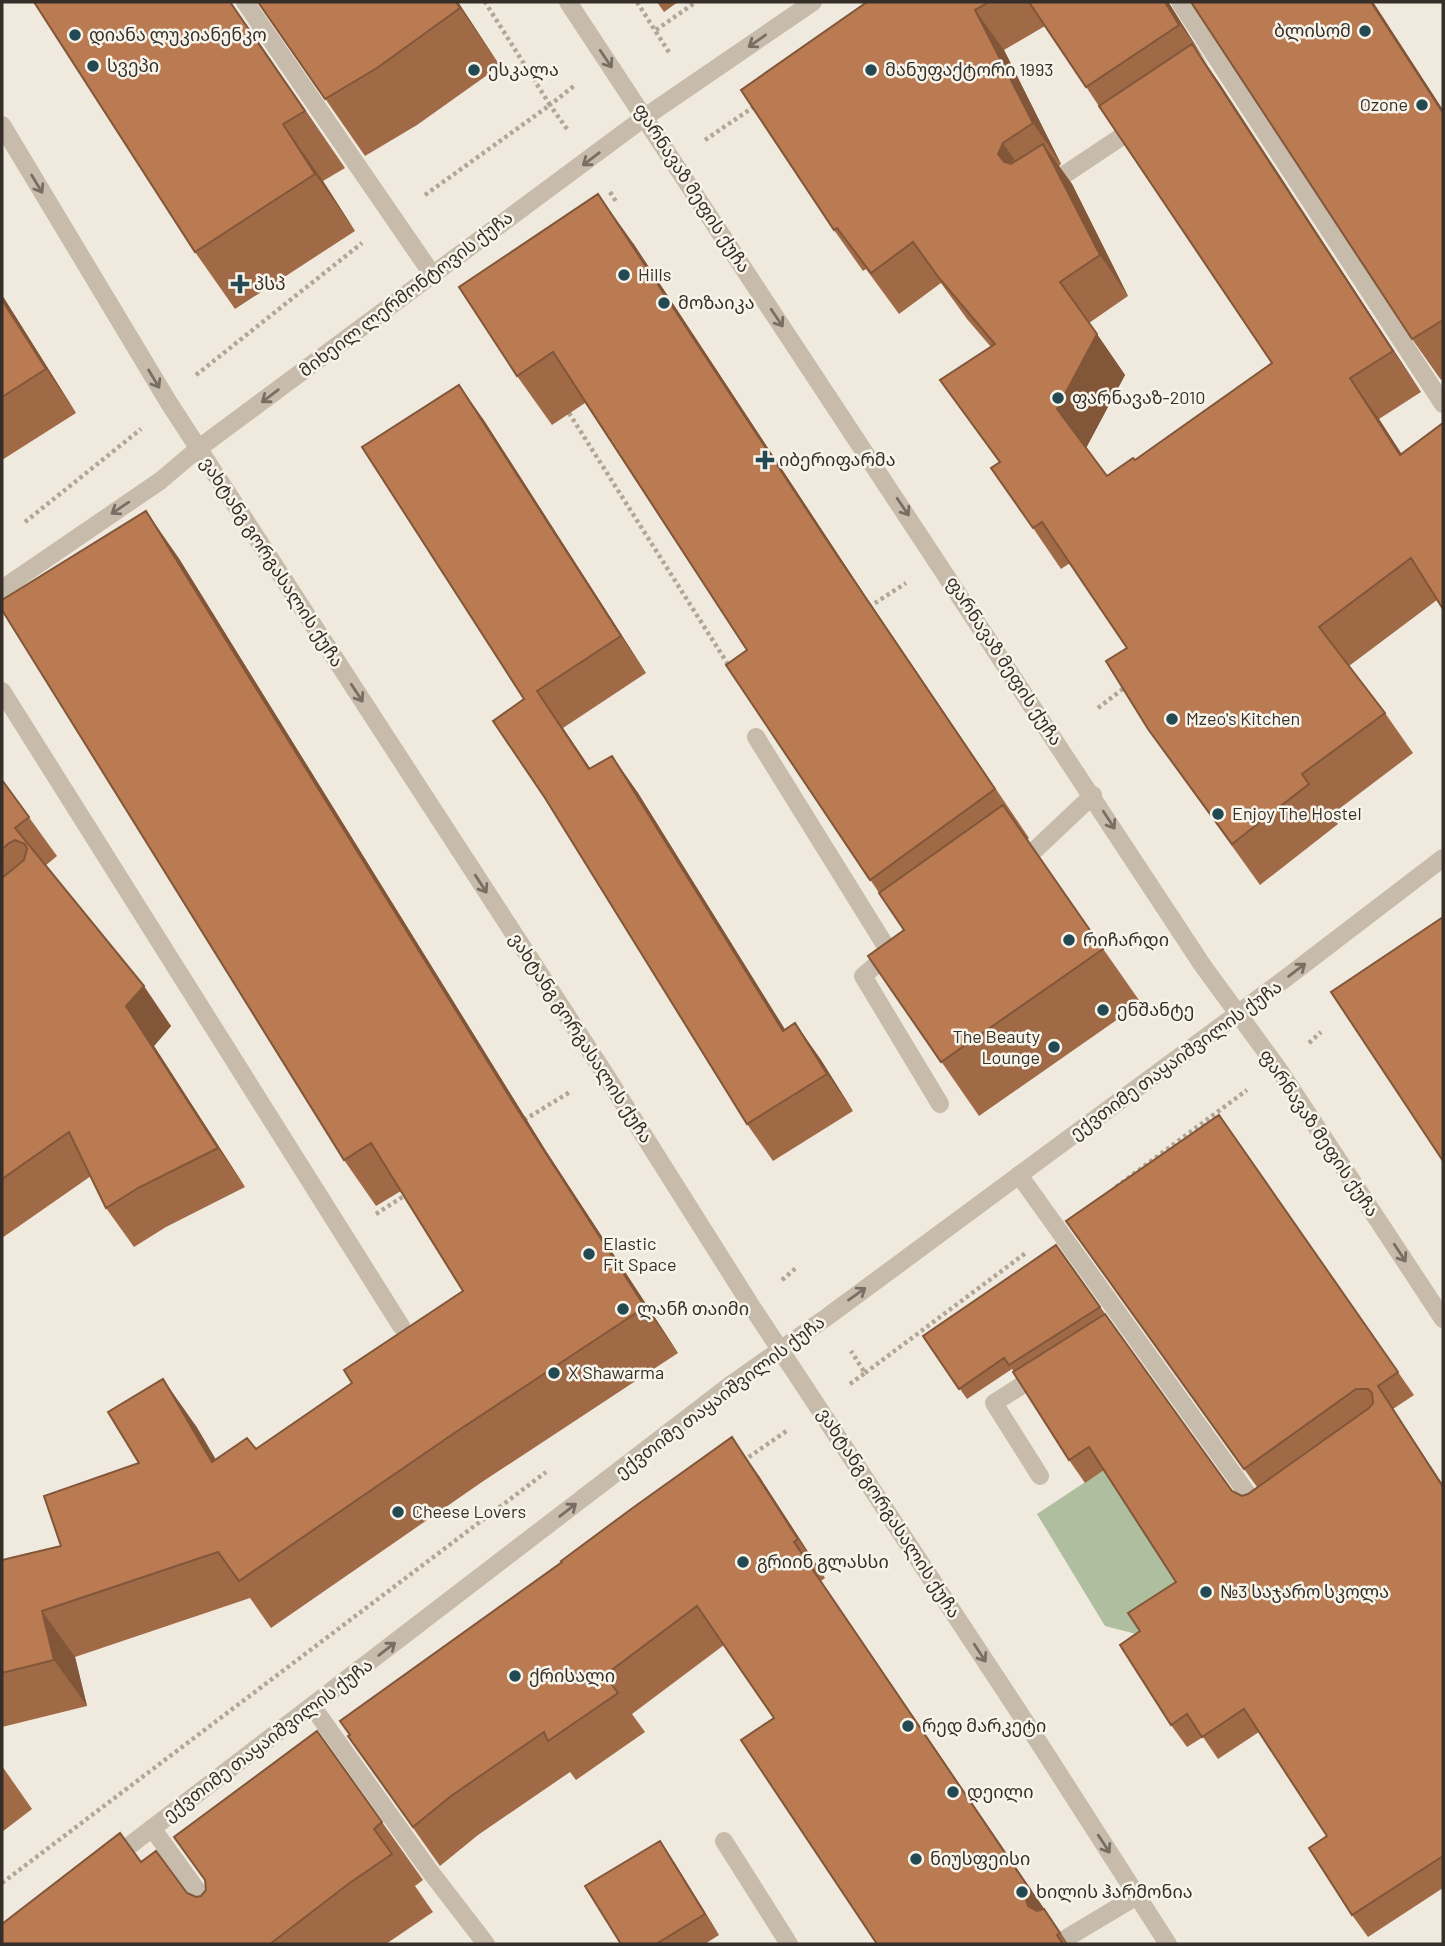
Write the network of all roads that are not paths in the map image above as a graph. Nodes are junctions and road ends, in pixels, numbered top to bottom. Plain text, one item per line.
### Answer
1 (245, 2) edge
2 (568, 2) edge
3 (813, 2) edge
4 (1180, 2) edge
5 (1158, 112) edge
6 (645, 117) junction
7 (2, 125) edge
8 (1038, 193) edge
9 (432, 274) junction
10 (1443, 404) edge
11 (199, 448) junction
12 (2, 589) edge
13 (2, 691) edge
14 (756, 737) edge
15 (1093, 795) junction
16 (1443, 858) edge
17 (1002, 873) edge
18 (912, 937) edge
19 (890, 953) junction
20 (1237, 1013) junction
21 (940, 1104) edge
22 (1019, 1175) junction
23 (1443, 1319) edge
24 (401, 1326) dead end
25 (782, 1350) junction
26 (1059, 1362) edge
27 (1040, 1476) dead end
28 (1279, 1492) edge
29 (312, 1706) junction
30 (152, 1828) junction
31 (724, 1841) dead end
32 (98, 1869) edge
33 (1137, 1896) junction
34 (1065, 1939) dead end
35 (236, 1944) edge
36 (486, 1944) edge
37 (789, 1944) edge
38 (1168, 1944) edge

1 - 9 street
2 -> 6 street, ფარნავაზ მეფის ქუჩა
3 -> 6 street, მიხეილ ლერმონტოვის ქუჩა
4 - 10 street
5 - 8 street
6 -> 9 street, მიხეილ ლერმონტოვის ქუჩა
6 -> 15 street, ფარნავაზ მეფის ქუჩა
7 -> 11 street, ვახტანგ გორგასალის ქუჩა
9 -> 11 street, მიხეილ ლერმონტოვის ქუჩა
11 -> 12 street, მიხეილ ლერმონტოვის ქუჩა
11 -> 25 street, ვახტანგ გორგასალის ქუჩა
13 - 24 street
14 - 19 street
15 - 17 street
15 -> 20 street, ფარნავაზ მეფის ქუჩა
20 -> 16 street, ექვთიმე თაყაიშვილის ქუჩა
18 - 19 street
19 - 21 street
20 - 22 street, ექვთიმე თაყაიშვილის ქუჩა
20 -> 23 street, ფარნავაზ მეფის ქუჩა
25 -> 22 street, ექვთიმე თაყაიშვილის ქუჩა
22 - 28 street
29 -> 25 street, ექვთიმე თაყაიშვილის ქუჩა
25 -> 33 street, ვახტანგ გორგასალის ქუჩა
26 - 27 street
29 - 30 street, ექვთიმე თაყაიშვილის ქუჩა
29 - 36 street
30 - 32 street, ექვთიმე თაყაიშვილის ქუჩა
30 - 35 street
31 - 37 street
33 - 34 street
33 - 38 street, ვახტანგ გორგასალის ქუჩა

